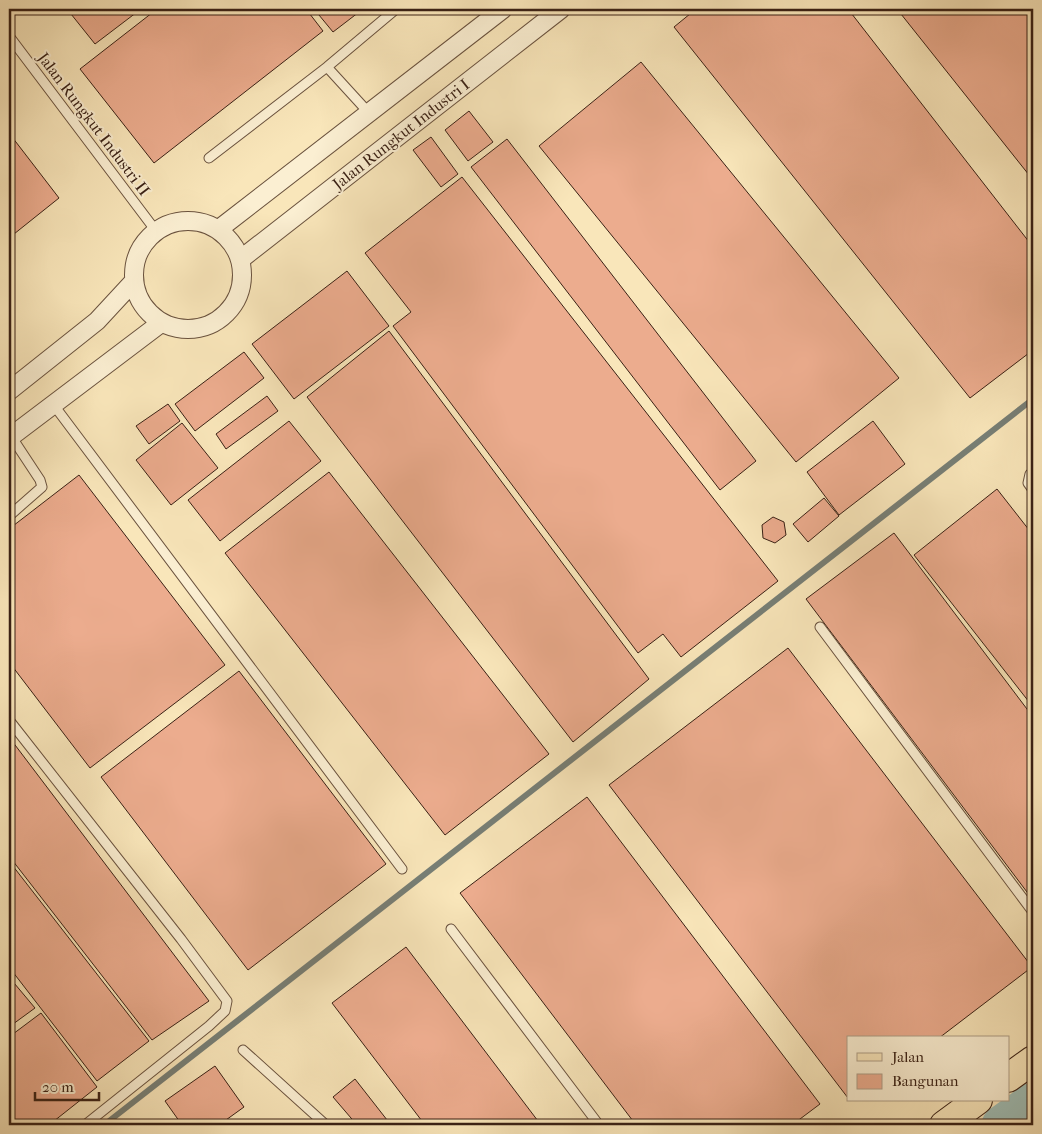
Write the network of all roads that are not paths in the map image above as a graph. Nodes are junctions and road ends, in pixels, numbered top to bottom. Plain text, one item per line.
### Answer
1 (396, 9) edge
2 (503, 9) edge
3 (561, 9) edge
4 (9, 36) edge
5 (327, 67) junction
6 (369, 113) junction
7 (209, 158) dead end
8 (219, 229) junction
9 (156, 231) junction
10 (241, 260) junction
11 (134, 281) junction
12 (162, 323) junction
13 (9, 391) edge
14 (53, 404) junction
15 (10, 437) edge
16 (1033, 472) edge
17 (1033, 490) edge
18 (9, 516) edge
19 (820, 627) dead end
20 (9, 720) edge
21 (402, 868) dead end
22 (1033, 912) edge
23 (451, 928) dead end
24 (243, 1050) dead end
25 (1033, 1060) edge
26 (1010, 1077) edge
27 (975, 1102) edge
28 (85, 1125) edge
29 (326, 1125) edge
30 (599, 1125) edge
31 (944, 1125) edge

1 - 5 lane
2 - 6 street
3 - 10 street, Jalan Rungkut Industri I
4 - 9 lane, Jalan Rungkut Industri II
5 - 6 lane
5 - 7 lane
6 - 8 street
8 - 9 street
8 - 10 street
9 - 11 street
10 - 12 street
11 - 12 street
11 - 13 street
12 - 14 street
14 - 15 street
14 - 21 lane
15 - 18 lane
16 - 17 lane
19 - 22 lane
20 - 28 lane
23 - 30 lane
24 - 29 lane
25 - 26 main road
27 - 31 main road

